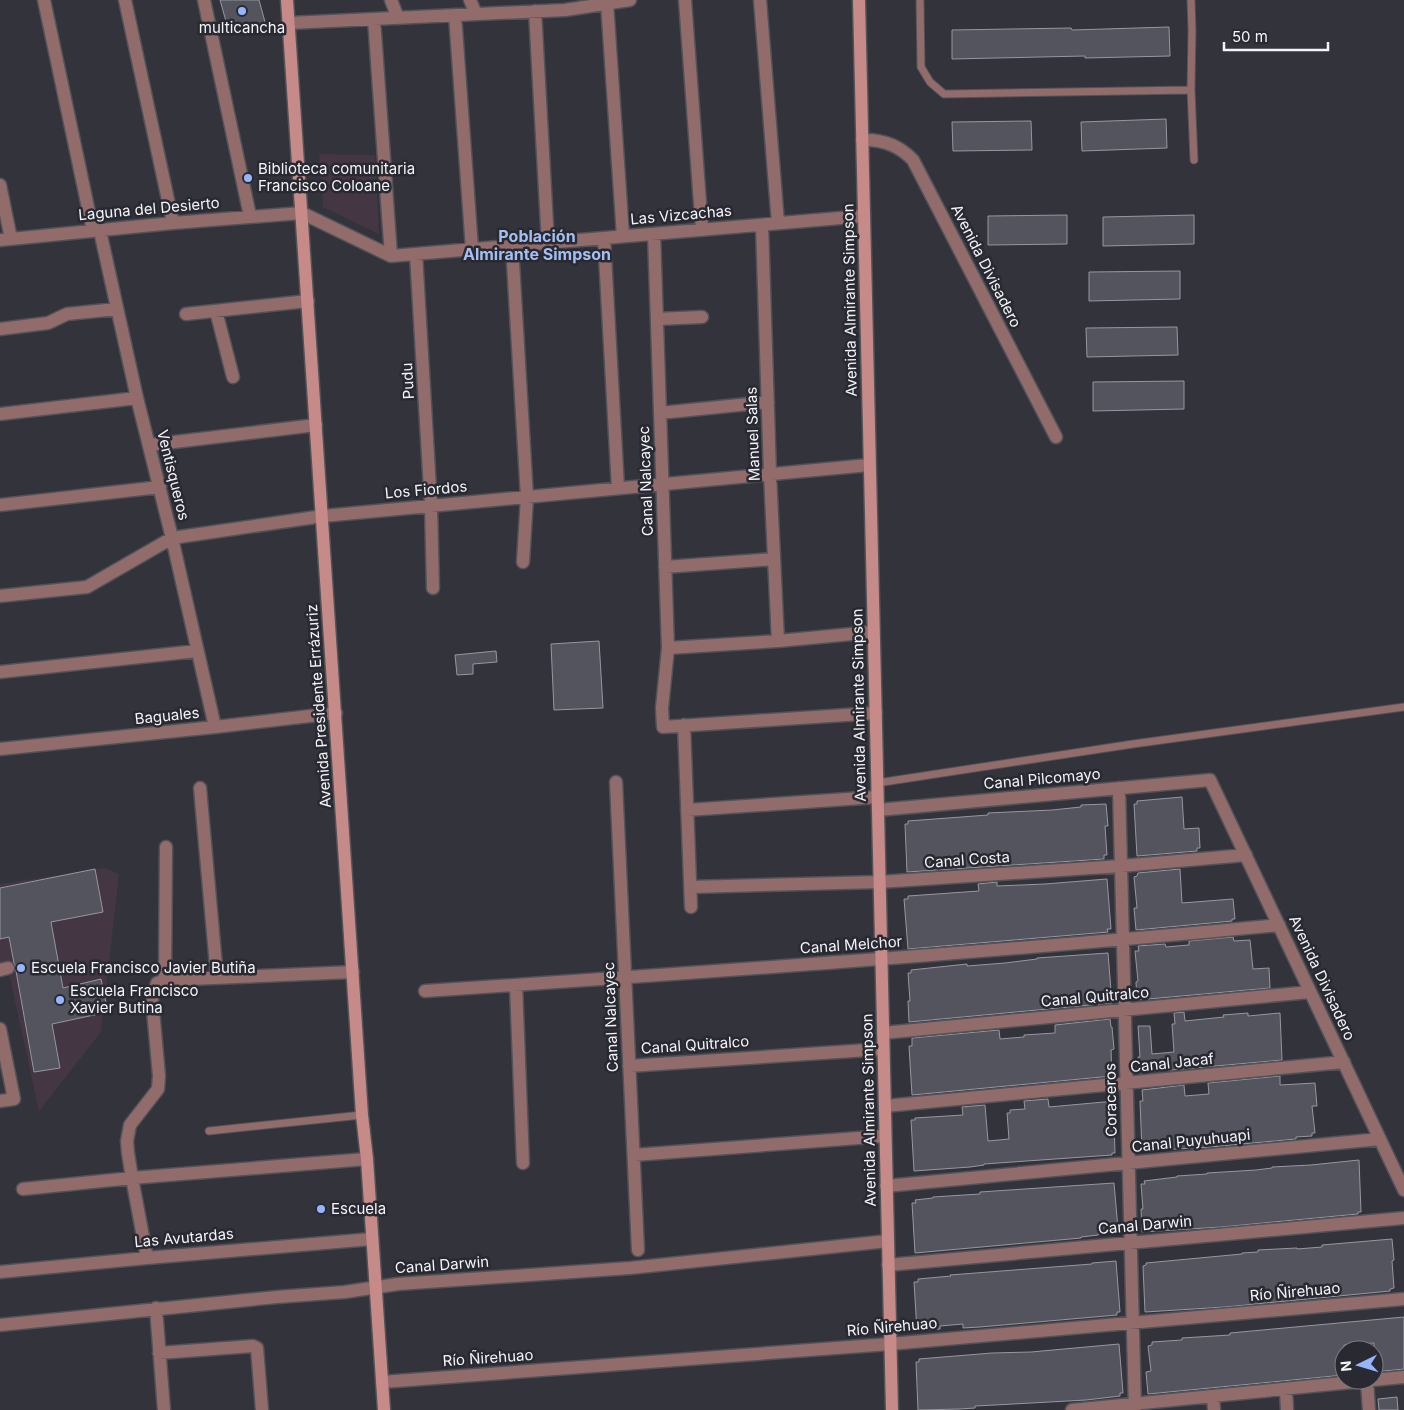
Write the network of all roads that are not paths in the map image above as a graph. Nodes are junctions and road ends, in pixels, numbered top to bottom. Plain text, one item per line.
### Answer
1 (44, 0) edge
2 (125, 0) edge
3 (204, 0) edge
4 (287, 0) edge
5 (391, 0) edge
6 (470, 0) edge
7 (630, 0) edge
8 (685, 0) edge
9 (760, 0) edge
10 (859, 0) edge
11 (920, 0) edge
12 (1191, 0) edge
13 (607, 4) junction
14 (563, 5) edge
15 (535, 11) junction
16 (476, 14) junction
17 (455, 15) junction
18 (398, 18) junction
19 (374, 19) junction
20 (289, 23) junction
21 (1191, 90) junction
22 (862, 140) junction
23 (1194, 160) dead end
24 (0, 185) edge
25 (302, 213) junction
26 (250, 216) junction
27 (864, 216) junction
28 (173, 223) junction
29 (778, 224) junction
30 (762, 225) junction
31 (702, 230) junction
32 (96, 231) junction
33 (654, 234) junction
34 (623, 236) junction
35 (604, 238) junction
36 (6, 239) edge
37 (548, 243) junction
38 (512, 246) junction
39 (472, 249) junction
40 (416, 254) junction
41 (391, 256) junction
42 (308, 301) junction
43 (117, 309) junction
44 (216, 311) junction
45 (186, 314) dead end
46 (702, 317) dead end
47 (657, 320) junction
48 (0, 329) edge
49 (234, 377) dead end
50 (137, 398) junction
51 (768, 402) junction
52 (660, 413) junction
53 (0, 414) edge
54 (316, 425) junction
55 (1056, 437) dead end
56 (149, 445) junction
57 (869, 465) junction
58 (770, 474) junction
59 (662, 484) junction
60 (160, 487) junction
61 (618, 488) junction
62 (527, 497) junction
63 (0, 505) edge
64 (431, 506) junction
65 (322, 516) junction
66 (172, 538) junction
67 (774, 559) junction
68 (523, 562) dead end
69 (665, 567) junction
70 (433, 588) dead end
71 (0, 596) edge
72 (874, 632) junction
73 (778, 641) junction
74 (668, 648) junction
75 (197, 651) junction
76 (0, 672) edge
77 (1404, 707) edge
78 (336, 713) junction
79 (876, 713) junction
80 (684, 725) junction
81 (215, 727) junction
82 (0, 749) edge
83 (1210, 780) joint
84 (616, 782) dead end
85 (877, 783) junction
86 (200, 788) dead end
87 (1119, 788) junction
88 (877, 797) junction
89 (687, 810) junction
90 (878, 810) junction
91 (166, 847) dead end
92 (1246, 855) junction
93 (1121, 866) junction
94 (880, 882) junction
95 (690, 887) junction
96 (691, 907) dead end
97 (1279, 926) junction
98 (1123, 940) junction
99 (881, 959) junction
100 (353, 972) junction
101 (217, 977) junction
102 (626, 978) junction
103 (165, 980) junction
104 (516, 985) junction
105 (425, 991) dead end
106 (1310, 992) junction
107 (1125, 1010) junction
108 (883, 1033) junction
109 (0, 1034) edge
110 (883, 1050) junction
111 (1344, 1062) junction
112 (629, 1066) junction
113 (1127, 1084) junction
114 (0, 1101) edge
115 (884, 1106) junction
116 (362, 1115) junction
117 (210, 1131) dead end
118 (885, 1136) junction
119 (1380, 1139) junction
120 (634, 1155) junction
121 (366, 1158) junction
122 (523, 1163) dead end
123 (1129, 1163) junction
124 (132, 1178) junction
125 (886, 1186) junction
126 (23, 1189) dead end
127 (1404, 1190) edge
128 (1404, 1218) edge
129 (372, 1238) junction
130 (888, 1241) junction
131 (1131, 1243) junction
132 (638, 1250) dead end
133 (147, 1258) junction
134 (888, 1265) junction
135 (0, 1272) edge
136 (375, 1288) junction
137 (1404, 1299) edge
138 (156, 1308) junction
139 (1133, 1322) junction
140 (0, 1325) edge
141 (890, 1344) junction
142 (159, 1353) junction
143 (1404, 1377) edge
144 (1384, 1379) edge
145 (382, 1382) junction
146 (1334, 1384) edge
147 (1286, 1389) junction
148 (1368, 1390) edge
149 (1213, 1396) junction
150 (1135, 1407) edge
151 (164, 1410) edge
152 (262, 1410) edge
153 (384, 1410) edge
154 (892, 1410) edge
155 (1072, 1410) edge
156 (1214, 1410) edge
157 (1287, 1410) edge
158 (1369, 1410) edge

1 - 32 street, Ventisqueros
2 - 28 street
3 - 26 street
4 - 20 street, Avenida Presidente Errázuriz
5 - 18 street
6 - 16 street
7 - 13 street
8 - 31 street
9 - 29 street
10 - 22 street, Avenida Almirante Simpson
11 - 21 lane
12 - 21 lane
13 - 14 street
13 - 34 street
14 - 15 street
15 - 16 street
15 - 37 street
16 - 17 street
17 - 18 street
17 - 39 street
18 - 19 street
19 - 20 street
19 - 41 street
20 - 25 street, Avenida Presidente Errázuriz
21 - 23 lane
22 - 27 street, Avenida Almirante Simpson
22 - 55 street, Avenida Divisadero
24 - 36 street
25 - 26 street, Laguna del Desierto
25 - 41 street
25 - 42 street, Avenida Presidente Errázuriz
26 - 28 street, Laguna del Desierto
27 - 29 street, Las Vizcachas
27 - 57 street, Avenida Almirante Simpson
28 - 32 street, Laguna del Desierto
29 - 30 street, Las Vizcachas
30 - 31 street, Las Vizcachas
30 - 51 street, Manuel Salas
31 - 33 street, Las Vizcachas
32 - 36 street, Laguna del Desierto
32 - 43 street, Ventisqueros
33 - 34 street, Las Vizcachas
33 - 47 street, Canal Nalcayec
34 - 35 street, Las Vizcachas
35 - 37 street, Las Vizcachas
35 - 61 street
37 - 38 street, Las Vizcachas
38 - 39 street, Las Vizcachas
38 - 62 street
39 - 40 street, Las Vizcachas
40 - 41 street, Las Vizcachas
40 - 64 street, Pudu
42 - 44 street
42 - 54 street, Avenida Presidente Errázuriz
43 - 48 street
43 - 50 street, Ventisqueros
44 - 45 street
44 - 49 street
46 - 47 street
47 - 52 street, Canal Nalcayec
50 - 53 street
50 - 56 street, Ventisqueros
51 - 52 street
51 - 58 street, Manuel Salas
52 - 59 street, Canal Nalcayec
54 - 56 street
54 - 65 street, Avenida Presidente Errázuriz
56 - 60 street, Ventisqueros
57 - 58 street, Los Fiordos
57 - 72 street, Avenida Almirante Simpson
58 - 59 street, Los Fiordos
58 - 67 street, Manuel Salas
59 - 61 street, Los Fiordos
59 - 69 street, Canal Nalcayec
60 - 63 street
60 - 66 street, Ventisqueros
61 - 62 street, Los Fiordos
62 - 64 street, Los Fiordos
62 - 68 street
64 - 65 street, Los Fiordos
64 - 70 street, Pudu
65 - 66 street, Los Fiordos
65 - 78 street, Avenida Presidente Errázuriz
66 - 71 street, Los Fiordos
66 - 75 street, Ventisqueros
67 - 69 street
67 - 73 street, Manuel Salas
69 - 74 street, Canal Nalcayec
72 - 73 street
72 - 79 street, Avenida Almirante Simpson
73 - 74 street
74 - 80 street, Canal Nalcayec
75 - 76 street
75 - 81 street, Ventisqueros
77 - 85 lane
78 - 81 street, Baguales
78 - 100 street, Avenida Presidente Errázuriz
79 - 80 street
79 - 85 street, Avenida Almirante Simpson
80 - 89 street
81 - 82 street, Baguales
83 - 87 street, Canal Pilcomayo
83 - 92 street, Avenida Divisadero
84 - 102 street, Canal Nalcayec
85 - 88 street, Avenida Almirante Simpson
86 - 101 street
87 - 90 street, Canal Pilcomayo
87 - 93 street, Coraceros
88 - 89 street
88 - 90 street, Avenida Almirante Simpson
89 - 95 street
90 - 94 street, Avenida Almirante Simpson
91 - 103 street
92 - 93 street, Canal Costa
92 - 97 street, Avenida Divisadero
93 - 94 street, Canal Costa
93 - 98 street, Coraceros
94 - 95 street, Canal Costa
94 - 99 street, Avenida Almirante Simpson
95 - 96 street
97 - 98 street, Canal Melchor
97 - 106 street, Avenida Divisadero
98 - 99 street, Canal Melchor
98 - 107 street, Coraceros
99 - 102 street, Canal Melchor
99 - 108 street, Avenida Almirante Simpson
100 - 101 street
100 - 116 street, Avenida Presidente Errázuriz
101 - 103 street
102 - 104 street, Canal Melchor
102 - 112 street, Canal Nalcayec
103 - 124 street
104 - 105 street, Canal Melchor
104 - 122 street
106 - 107 street, Canal Quitralco
106 - 111 street, Avenida Divisadero
107 - 108 street, Canal Quitralco
107 - 113 street, Coraceros
108 - 110 street, Avenida Almirante Simpson
109 - 114 street
110 - 112 street, Canal Quitralco
110 - 115 street, Avenida Almirante Simpson
111 - 113 street, Canal Jacaf
111 - 119 street, Avenida Divisadero
112 - 120 street, Canal Nalcayec
113 - 115 street, Canal Jacaf
113 - 123 street, Coraceros
115 - 118 street, Avenida Almirante Simpson
116 - 117 lane
116 - 121 street, Avenida Presidente Errázuriz
118 - 120 street
118 - 125 street, Avenida Almirante Simpson
119 - 123 street, Canal Puyuhuapi
119 - 127 street, Avenida Divisadero
120 - 132 street, Canal Nalcayec
121 - 124 street
121 - 129 street, Avenida Presidente Errázuriz
123 - 125 street, Canal Puyuhuapi
123 - 131 street, Coraceros
124 - 126 street
124 - 133 street
125 - 130 street, Avenida Almirante Simpson
128 - 131 street, Canal Darwin
129 - 133 street, Las Avutardas
129 - 136 street, Avenida Presidente Errázuriz
130 - 134 street, Avenida Almirante Simpson
130 - 136 street, Canal Darwin
131 - 134 street, Canal Darwin
131 - 139 street, Coraceros
133 - 135 street, Las Avutardas
134 - 141 street, Avenida Almirante Simpson
136 - 138 street, Canal Darwin
136 - 145 street, Avenida Presidente Errázuriz
137 - 139 street, Río Ñirehuao
138 - 140 street, Canal Darwin
138 - 142 street
139 - 141 street, Río Ñirehuao
139 - 150 street, Coraceros
141 - 145 street, Río Ñirehuao
141 - 154 street, Avenida Almirante Simpson
142 - 151 street
142 - 152 street
143 - 144 street
145 - 153 street, Avenida Presidente Errázuriz
146 - 147 street
147 - 149 street
147 - 157 street
148 - 158 street
149 - 150 street
149 - 156 street
150 - 155 street

